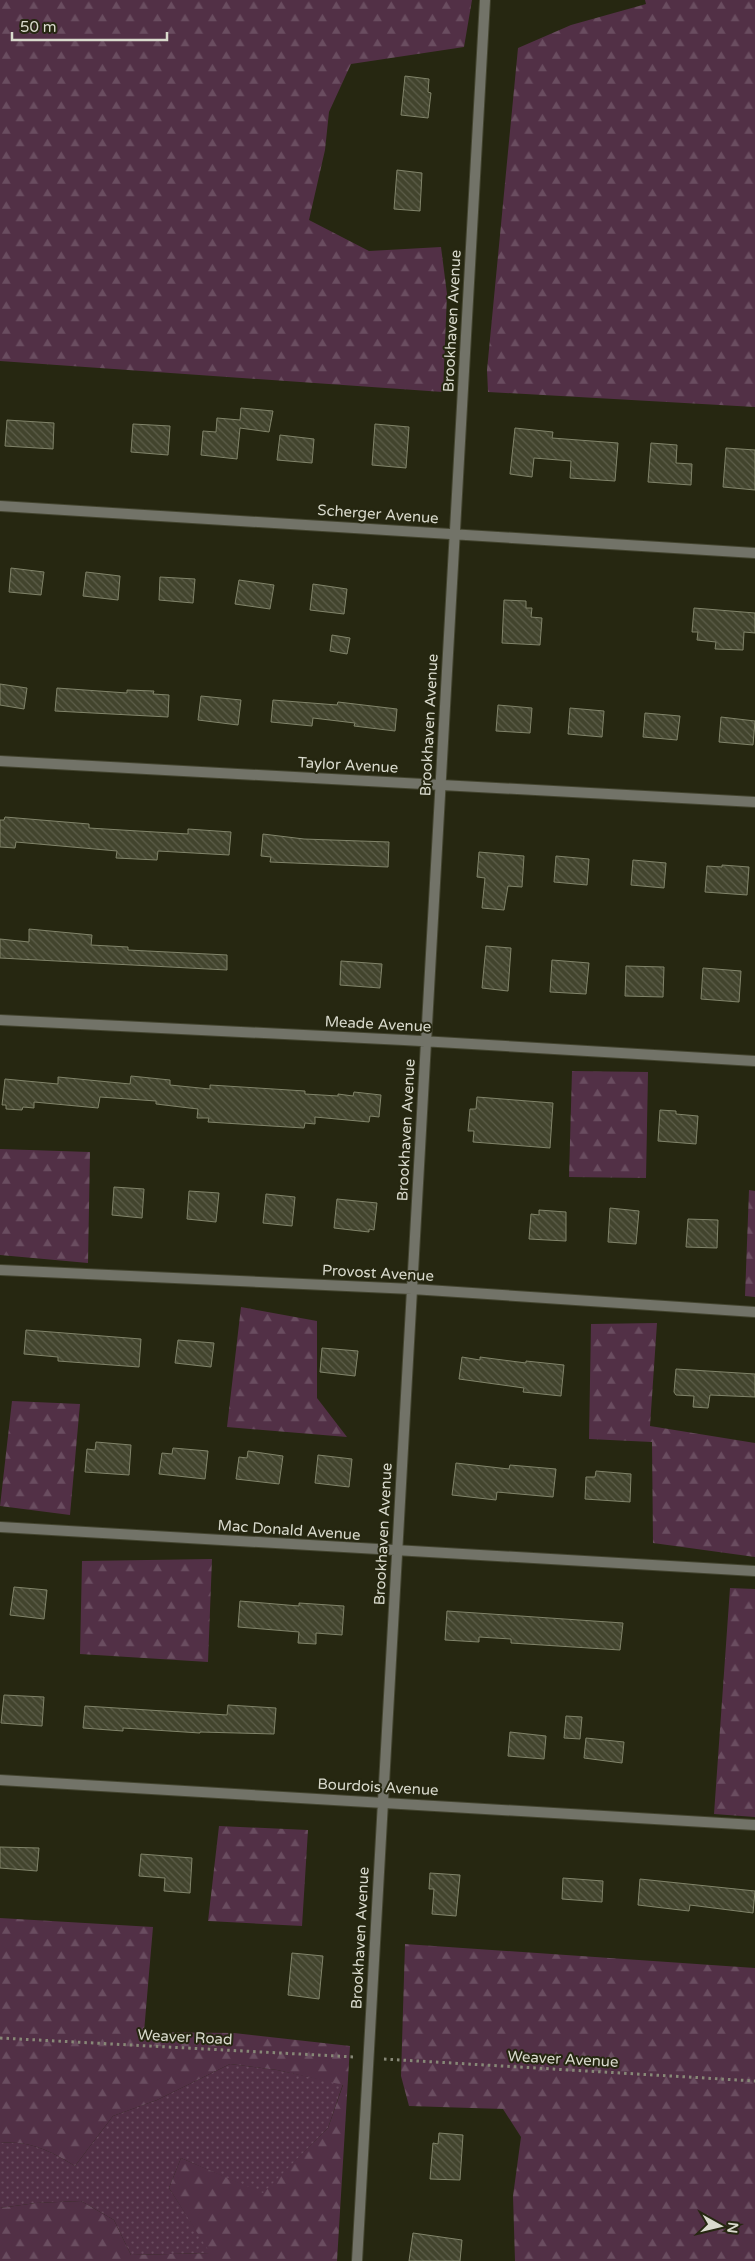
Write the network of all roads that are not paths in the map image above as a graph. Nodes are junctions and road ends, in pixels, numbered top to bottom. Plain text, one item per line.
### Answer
1 (485, 0) edge
2 (0, 506) edge
3 (454, 534) junction
4 (755, 553) edge
5 (0, 762) edge
6 (441, 784) junction
7 (755, 802) edge
8 (0, 1020) edge
9 (426, 1041) junction
10 (755, 1061) edge
11 (0, 1270) edge
12 (412, 1289) junction
13 (755, 1312) edge
14 (0, 1527) edge
15 (398, 1552) junction
16 (755, 1571) edge
17 (0, 1780) edge
18 (383, 1802) junction
19 (755, 1825) edge
20 (357, 2261) edge

1 - 3 street, Brookhaven Avenue
2 - 3 street, Scherger Avenue
3 - 4 street, Scherger Avenue
3 - 6 street, Brookhaven Avenue
5 - 6 street, Taylor Avenue
6 - 7 street, Taylor Avenue
6 - 9 street, Brookhaven Avenue
8 - 9 street, Meade Avenue
9 - 10 street, Meade Avenue
9 - 12 street, Brookhaven Avenue
11 - 12 street, Provost Avenue
12 - 13 street, Provost Avenue
12 - 15 street, Brookhaven Avenue
14 - 15 street, Mac Donald Avenue
15 - 16 street, Mac Donald Avenue
15 - 18 street, Brookhaven Avenue
17 - 18 street, Bourdois Avenue
18 - 19 street, Bourdois Avenue
18 - 20 street, Brookhaven Avenue

